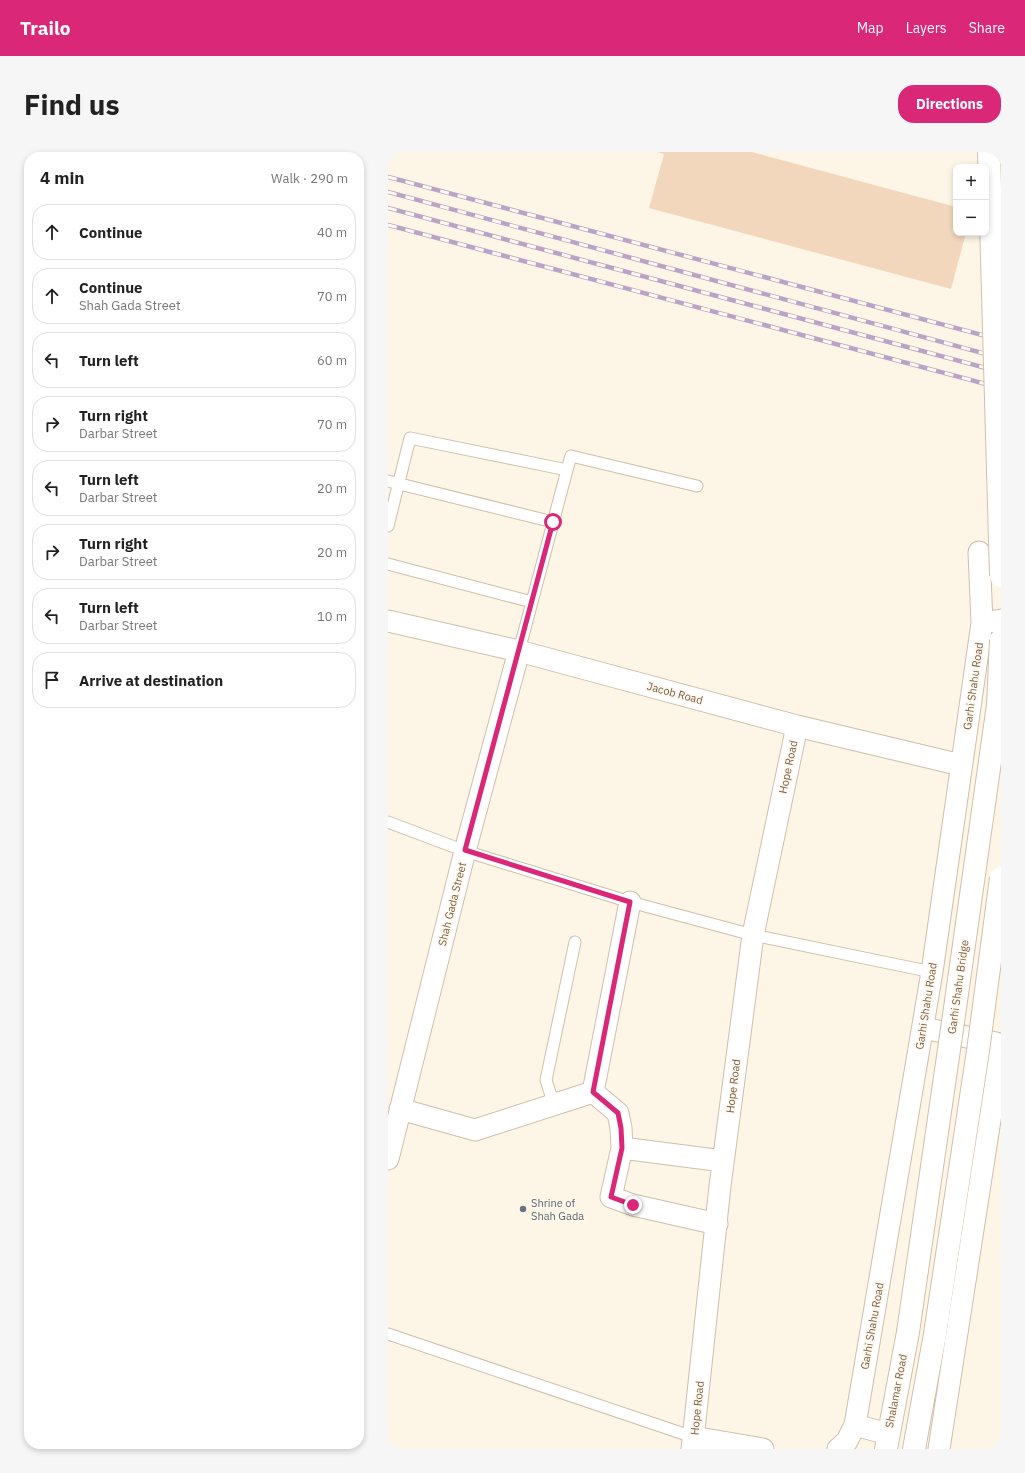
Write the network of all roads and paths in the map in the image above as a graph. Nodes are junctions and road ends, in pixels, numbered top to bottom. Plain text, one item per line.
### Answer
1 (989, 152) edge
2 (567, 470) junction
3 (393, 483) edge
4 (697, 486) dead end
5 (553, 522) junction
6 (388, 526) edge
7 (979, 552) dead end
8 (388, 564) edge
9 (1001, 576) edge
10 (532, 602) junction
11 (388, 620) edge
12 (992, 622) edge
13 (1001, 640) edge
14 (519, 651) junction
15 (797, 726) junction
16 (961, 765) junction
17 (388, 822) edge
18 (465, 850) junction
19 (1001, 878) edge
20 (630, 902) junction
21 (753, 935) junction
22 (575, 942) dead end
23 (932, 972) junction
24 (923, 1028) junction
25 (1001, 1044) edge
26 (1001, 1049) edge
27 (593, 1092) junction
28 (554, 1105) junction
29 (400, 1109) junction
30 (622, 1148) junction
31 (388, 1159) edge
32 (724, 1161) junction
33 (717, 1224) junction
34 (908, 1332) joint
35 (388, 1334) edge
36 (856, 1424) junction
37 (887, 1442) edge
38 (692, 1443) edge
39 (763, 1449) edge
40 (838, 1449) edge
41 (914, 1449) edge
42 (939, 1449) edge

1 - 9 main road, bridge
2 - 3 lane
2 - 4 lane
2 - 5 lane
3 - 5 lane
3 - 6 lane
5 - 10 lane
7 - 12 street, Garhi Shahu Road
8 - 10 lane
10 - 14 lane
11 - 14 street, Jacob Road
12 - 16 street, Garhi Shahu Road
13 - 34 main road, Garhi Shahu Bridge, bridge
14 - 15 street, Jacob Road
14 - 18 street, Shah Gada Street
15 - 16 street, Jacob Road
15 - 21 street, Hope Road
16 - 23 street, Garhi Shahu Road
17 - 18 lane
18 - 20 lane
18 - 29 street, Shah Gada Street
19 - 41 main road, bridge
20 - 21 lane
20 - 27 street
21 - 23 lane
21 - 32 street, Hope Road
22 - 28 lane
23 - 24 street, Garhi Shahu Road
24 - 25 street
24 - 36 street, Garhi Shahu Road
26 - 42 street
27 - 28 street
27 - 30 street
28 - 29 street
29 - 31 street, Shah Gada Street
30 - 32 street
30 - 33 street
32 - 33 street, Hope Road
33 - 38 street, Hope Road
34 - 37 main road, Shalamar Road
35 - 38 lane
36 - 37 street
36 - 40 street, Garhi Shahu Road
38 - 39 street

